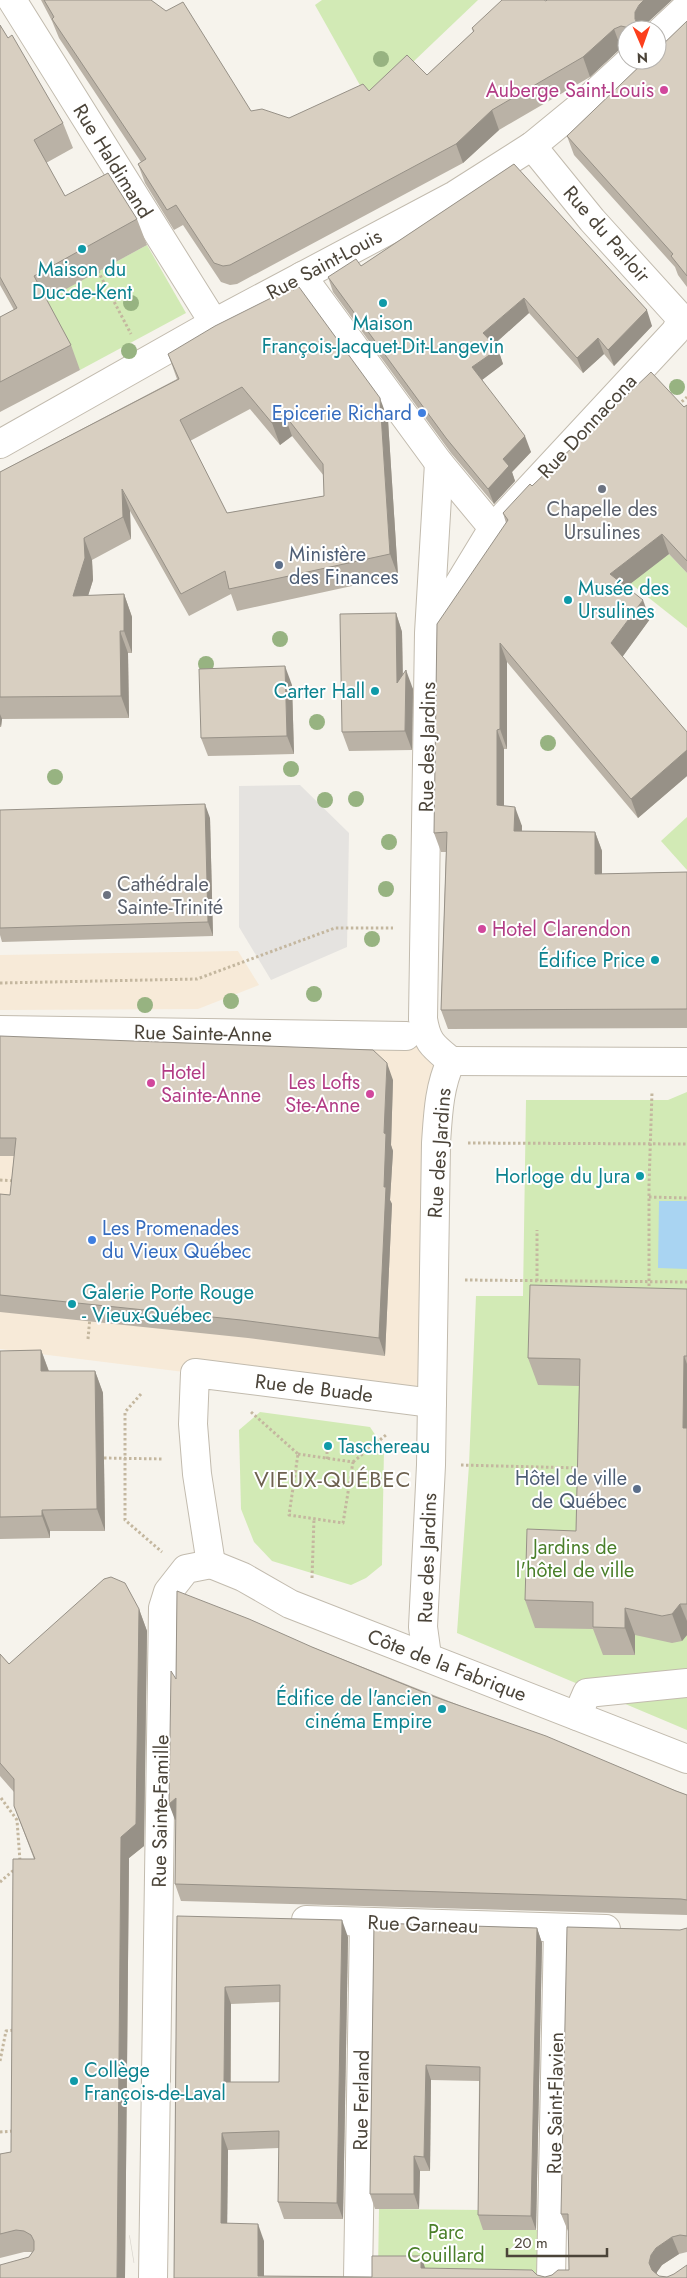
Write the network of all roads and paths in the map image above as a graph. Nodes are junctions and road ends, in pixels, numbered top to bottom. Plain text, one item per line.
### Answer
1 (12, 0) edge
2 (687, 7) edge
3 (667, 26) edge
4 (620, 70) edge
5 (532, 146) junction
6 (98, 271) edge
7 (302, 276) junction
8 (214, 323) junction
9 (680, 323) joint
10 (145, 361) junction
11 (687, 397) edge
12 (674, 408) edge
13 (0, 444) edge
14 (439, 463) junction
15 (493, 528) junction
16 (429, 633) junction
17 (424, 928) junction
18 (0, 982) edge
19 (0, 1030) edge
20 (406, 1036) dead end
21 (452, 1061) junction
22 (687, 1062) edge
23 (652, 1090) dead end
24 (436, 1143) junction
25 (650, 1144) junction
26 (687, 1144) edge
27 (0, 1180) edge
28 (17, 1181) edge
29 (649, 1197) junction
30 (687, 1198) edge
31 (537, 1230) dead end
32 (434, 1279) junction
33 (537, 1281) junction
34 (577, 1281) junction
35 (649, 1281) junction
36 (687, 1282) edge
37 (577, 1291) edge
38 (649, 1293) edge
39 (90, 1311) edge
40 (88, 1339) dead end
41 (141, 1394) dead end
42 (432, 1403) junction
43 (245, 1407) dead end
44 (386, 1435) dead end
45 (328, 1451) dead end
46 (298, 1454) junction
47 (104, 1458) dead end
48 (125, 1458) junction
49 (169, 1459) dead end
50 (326, 1459) junction
51 (353, 1462) junction
52 (431, 1464) junction
53 (588, 1468) edge
54 (314, 1519) junction
55 (162, 1552) dead end
56 (211, 1564) junction
57 (312, 1584) dead end
58 (427, 1656) junction
59 (687, 1684) edge
60 (578, 1716) junction
61 (687, 1759) edge
62 (1, 1798) edge
63 (0, 1882) edge
64 (160, 1916) junction
65 (186, 1916) edge
66 (285, 1920) edge
67 (364, 1922) junction
68 (558, 1928) junction
69 (628, 1930) edge
70 (20, 2030) edge
71 (0, 2061) edge
72 (20, 2131) edge
73 (0, 2132) edge
74 (153, 2278) edge
75 (358, 2278) edge
76 (551, 2278) edge

1 - 8 street, Rue Haldimand
2 - 3 street
4 - 5 street, Rue Saint-Louis
5 - 7 street, Rue Saint-Louis
5 - 9 street, Rue du Parloir
6 - 10 path
7 - 8 street, Rue Saint-Louis
7 - 14 street
8 - 10 street, Rue Saint-Louis
9 - 15 street, Rue Donnacona
10 - 13 street, Rue Saint-Louis
11 - 12 path
14 - 15 street
14 - 16 street, Rue des Jardins
15 - 16 street
16 - 17 street, Rue des Jardins
17 - 18 path
17 - 21 street, Rue des Jardins
19 - 20 street, Rue Sainte-Anne
21 - 22 street
21 - 24 street, Rue des Jardins
23 - 25 path
24 - 25 path
24 - 32 street, Rue des Jardins
25 - 26 path
25 - 29 path
27 - 28 path
29 - 30 path
29 - 35 path
31 - 33 path
32 - 33 path
32 - 42 street, Rue des Jardins
33 - 34 path
34 - 35 path
34 - 37 path
35 - 36 path
35 - 38 path
39 - 40 path
41 - 48 path
42 - 52 street, Rue des Jardins
42 - 56 street, Rue de Buade
43 - 46 path
44 - 51 path
45 - 50 path
46 - 50 path
46 - 54 path
47 - 48 path
48 - 49 path
48 - 55 path
50 - 51 path
51 - 54 path
52 - 53 path
52 - 58 street, Rue des Jardins
54 - 57 path
56 - 58 street, Côte de la Fabrique
56 - 64 street, Rue Sainte-Famille
58 - 60 street, Côte de la Fabrique
59 - 60 street
60 - 61 street, Côte de la Fabrique
62 - 63 path
64 - 65 street
64 - 74 street, Rue Sainte-Famille
66 - 67 street, Rue Garneau
67 - 68 street, Rue Garneau
67 - 75 street, Rue Ferland
68 - 69 street, Rue Garneau
68 - 76 street, Rue Saint-Flavien
70 - 71 path
72 - 73 path

